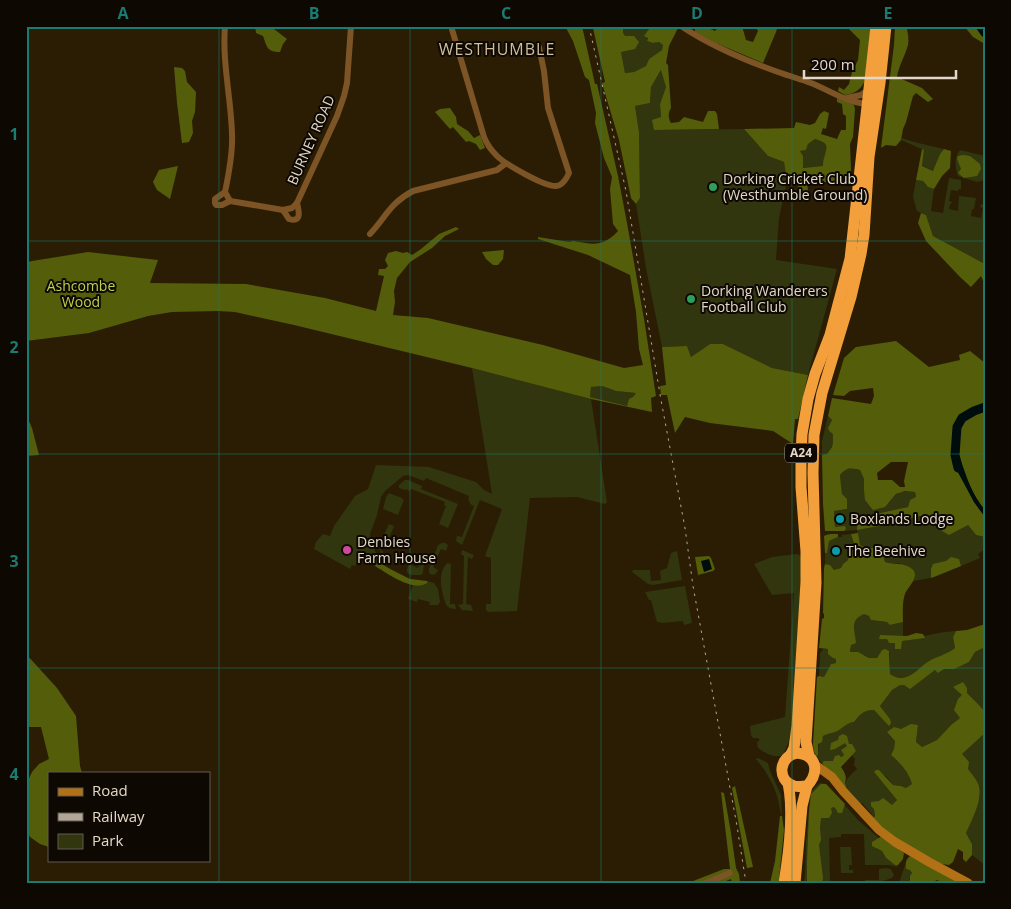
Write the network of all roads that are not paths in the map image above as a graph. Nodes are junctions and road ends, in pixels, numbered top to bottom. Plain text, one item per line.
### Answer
1 (225, 26) edge
2 (351, 26) edge
3 (451, 26) edge
4 (681, 26) edge
5 (876, 26) edge
6 (886, 26) edge
7 (539, 47) dead end
8 (873, 93) junction
9 (846, 98) junction
10 (862, 103) junction
11 (505, 164) junction
12 (225, 192) junction
13 (230, 201) junction
14 (297, 203) junction
15 (283, 210) junction
16 (370, 234) dead end
17 (790, 754) junction
18 (811, 760) junction
19 (810, 782) junction
20 (788, 783) junction
21 (844, 791) junction
22 (730, 873) dead end
23 (706, 883) edge
24 (784, 883) edge
25 (795, 883) edge
26 (968, 883) edge

1 - 12 street, BURNEY ROAD
2 - 14 street, BURNEY ROAD
3 - 11 street
4 - 9 street
5 - 8 highway, A24
6 - 8 highway, A24
7 - 11 street
8 - 9 street
8 - 10 highway, A24
8 - 18 highway, A24
9 - 10 street
10 - 17 highway, A24
11 - 16 street
12 - 13 street
12 - 13 street, BURNEY ROAD
13 - 15 street, BURNEY ROAD
14 - 15 street, BURNEY ROAD
14 - 15 street, BURNEY ROAD
17 - 18 highway
17 - 20 highway
18 - 19 highway
18 - 21 main road
19 - 20 highway
19 - 21 main road
19 - 25 highway
20 - 24 highway
21 - 26 main road
22 - 23 street

